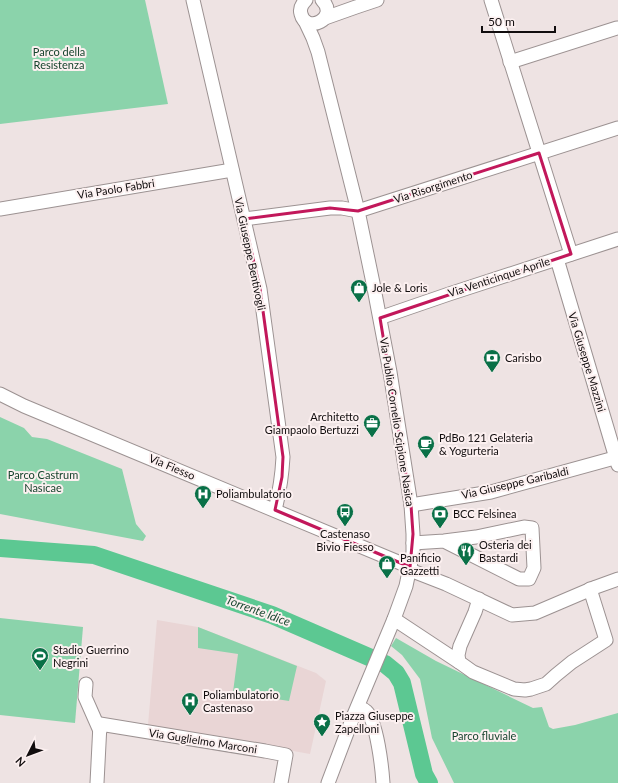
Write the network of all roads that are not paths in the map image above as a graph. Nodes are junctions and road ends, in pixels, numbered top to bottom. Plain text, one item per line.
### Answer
1 (193, 0) edge
2 (322, 0) edge
3 (377, 0) edge
4 (491, 0) edge
5 (303, 2) edge
6 (356, 6) junction
7 (305, 20) junction
8 (323, 20) junction
9 (617, 28) dead end
10 (318, 52) junction
11 (510, 62) junction
12 (618, 128) edge
13 (539, 153) junction
14 (232, 170) junction
15 (0, 209) edge
16 (358, 211) junction
17 (244, 219) junction
18 (618, 238) edge
19 (571, 254) junction
20 (557, 259) junction
21 (380, 316) junction
22 (0, 394) edge
23 (617, 460) edge
24 (411, 505) junction
25 (275, 510) junction
26 (444, 541) junction
27 (413, 543) junction
28 (410, 568) junction
29 (618, 579) edge
30 (590, 589) junction
31 (479, 599) junction
32 (393, 621) junction
33 (612, 639) edge
34 (459, 662) junction
35 (86, 684) dead end
36 (356, 712) junction
37 (100, 728) junction
38 (98, 783) edge
39 (281, 783) edge
40 (328, 783) edge
41 (383, 783) edge

1 - 14 street, Via Giuseppe Bentivogli
2 - 6 street
2 - 8 street, Via Publio Cornelio Scipione Nasica
3 - 6 street
4 - 11 street
5 - 7 street, Via Publio Cornelio Scipione Nasica
6 - 8 street
7 - 8 street
7 - 10 street, Via Publio Cornelio Scipione Nasica
8 - 10 street, Via Publio Cornelio Scipione Nasica
9 - 11 street
10 - 16 street, Via Publio Cornelio Scipione Nasica
11 - 13 street
12 - 13 street, Via Risorgimento
13 - 16 street, Via Risorgimento
13 - 19 street
14 - 15 street, Via Paolo Fabbri
14 - 17 street, Via Giuseppe Bentivogli
16 - 17 street, Via Risorgimento
16 - 21 street, Via Publio Cornelio Scipione Nasica
17 - 25 street, Via Giuseppe Bentivogli
18 - 19 street, Via Venticinque Aprile
19 - 20 street, Via Venticinque Aprile
20 - 21 street, Via Venticinque Aprile
20 - 23 street, Via Giuseppe Mazzini
21 - 24 street, Via Publio Cornelio Scipione Nasica
22 - 25 street, Via Fiesso
23 - 24 street, Via Giuseppe Garibaldi
24 - 27 street, Via Publio Cornelio Scipione Nasica
25 - 28 street, Via Fiesso
26 - 26 street
26 - 27 street
27 - 28 street, Via Publio Cornelio Scipione Nasica
28 - 31 street, Via Fiesso
28 - 32 street, Via Publio Cornelio Scipione Nasica
29 - 30 street
30 - 31 street, Via Fiesso
30 - 33 street
31 - 34 street
32 - 34 street
32 - 36 street, Via Publio Cornelio Scipione Nasica
33 - 34 street
35 - 37 street
36 - 40 street, Via Publio Cornelio Scipione Nasica
36 - 41 street
37 - 38 street
37 - 39 street, Via Guglielmo Marconi

